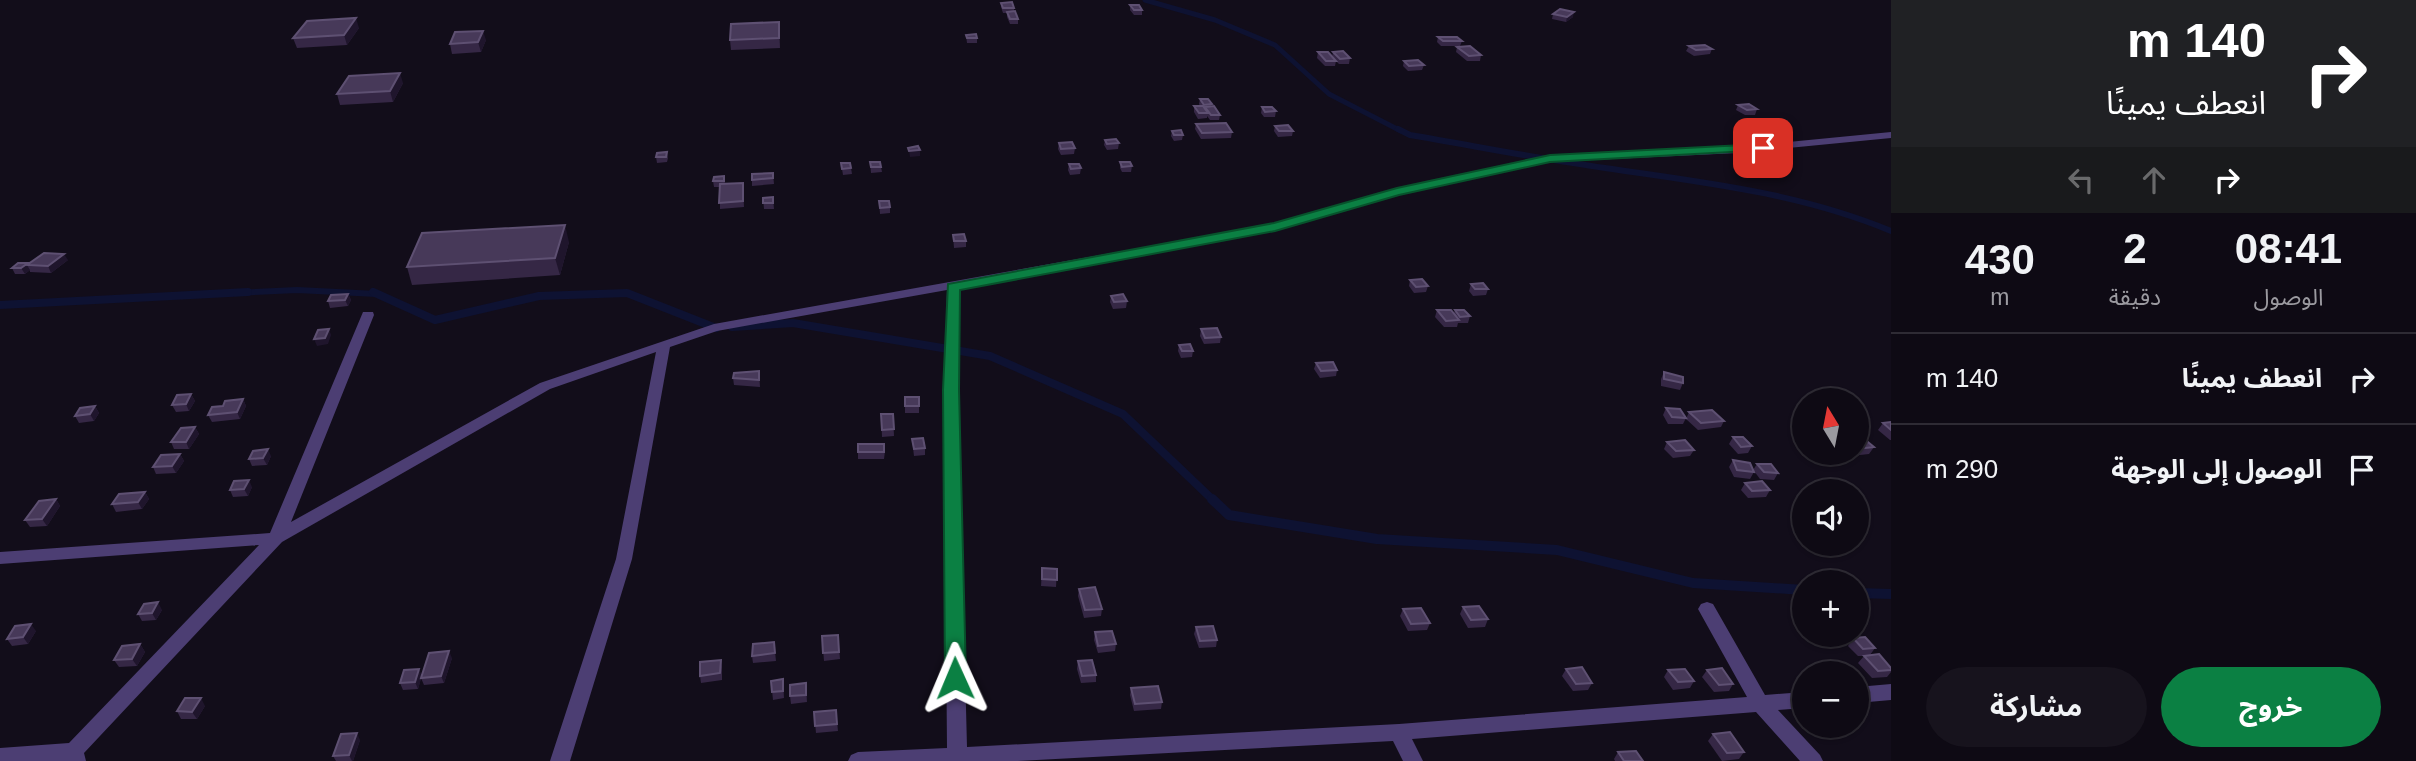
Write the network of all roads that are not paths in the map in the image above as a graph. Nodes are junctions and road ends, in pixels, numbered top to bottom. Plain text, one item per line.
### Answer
1 (1891, 135) edge
2 (953, 287) junction
3 (368, 315) dead end
4 (664, 346) junction
5 (276, 538) junction
6 (0, 558) edge
7 (1707, 609) dead end
8 (1891, 692) edge
9 (1869, 694) edge
10 (1792, 701) edge
11 (1760, 703) junction
12 (1399, 732) junction
13 (75, 756) edge
14 (0, 757) edge
15 (957, 759) edge
16 (561, 761) edge
17 (859, 761) edge
18 (1413, 761) edge
19 (1812, 761) edge

1 - 2 street
2 - 4 street
2 - 15 street
3 - 5 street
4 - 5 street
4 - 16 street
5 - 6 street
5 - 13 street
7 - 11 street
8 - 9 street
10 - 11 street
11 - 12 street
11 - 19 street
12 - 15 street
12 - 18 street
13 - 14 street
15 - 17 street

